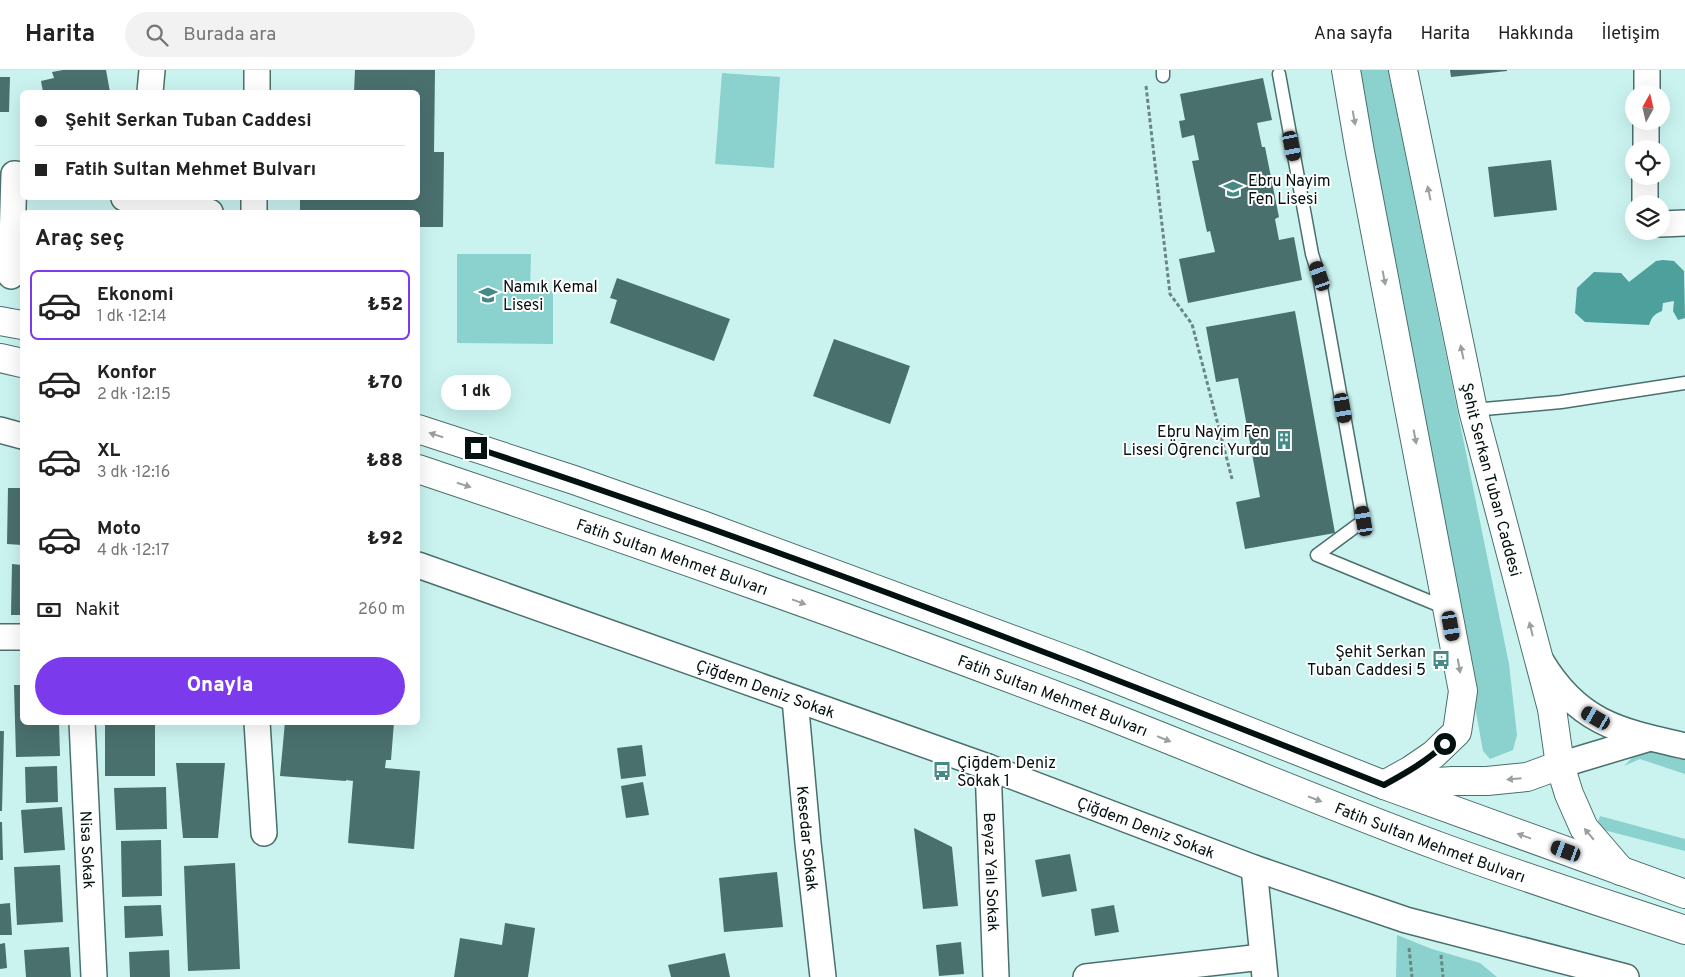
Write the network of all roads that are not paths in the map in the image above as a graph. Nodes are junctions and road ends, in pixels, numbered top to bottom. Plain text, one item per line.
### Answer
1 (152, 70) edge
2 (257, 70) edge
3 (1346, 70) edge
4 (1403, 70) edge
5 (1647, 70) edge
6 (1279, 74) dead end
7 (1647, 85) edge
8 (150, 90) edge
9 (257, 90) edge
10 (20, 175) edge
11 (141, 200) edge
12 (198, 210) edge
13 (1685, 223) edge
14 (1670, 224) edge
15 (11, 276) edge
16 (0, 321) edge
17 (20, 325) edge
18 (0, 358) edge
19 (20, 363) edge
20 (1685, 383) edge
21 (1474, 410) junction
22 (0, 430) edge
23 (420, 430) edge
24 (20, 435) edge
25 (420, 470) edge
26 (420, 566) edge
27 (1448, 609) junction
28 (0, 637) edge
29 (20, 637) edge
30 (1538, 657) junction
31 (795, 699) junction
32 (82, 725) edge
33 (257, 725) edge
34 (1650, 738) junction
35 (1685, 746) edge
36 (1560, 765) junction
37 (988, 767) junction
38 (1384, 785) junction
39 (264, 833) dead end
40 (1254, 868) junction
41 (1621, 871) junction
42 (1685, 894) edge
43 (1685, 930) edge
44 (1264, 967) edge
45 (94, 977) edge
46 (824, 977) edge
47 (996, 977) edge
48 (1086, 977) edge
49 (1626, 977) edge

1 - 8 street
2 - 9 street
3 -> 27 main road
21 -> 4 main road, Şehit Serkan Tuban Caddesi
5 - 7 street
6 - 27 lane
10 - 15 street
11 - 12 street
13 - 14 street
16 - 17 main road
18 - 19 main road
20 - 21 lane
30 -> 21 main road, Şehit Serkan Tuban Caddesi
22 - 24 street
38 -> 23 main road
25 -> 43 main road, Fatih Sultan Mehmet Bulvarı
26 - 31 street, Çiğdem Deniz Sokak
27 -> 38 main road
28 - 29 street
30 - 34 street
30 - 36 main road, Şehit Serkan Tuban Caddesi
31 - 37 street, Çiğdem Deniz Sokak
31 - 46 street, Kesedar Sokak
32 - 45 street, Nisa Sokak
33 - 39 street
34 - 35 street
34 - 36 street
36 -> 38 main road
41 -> 36 main road, Şehit Serkan Tuban Caddesi
37 - 40 street, Çiğdem Deniz Sokak
37 - 47 street, Beyaz Yalı Sokak
41 -> 38 main road
40 - 44 street
40 - 49 street, Çiğdem Deniz Sokak
41 - 42 main road
44 - 48 street

